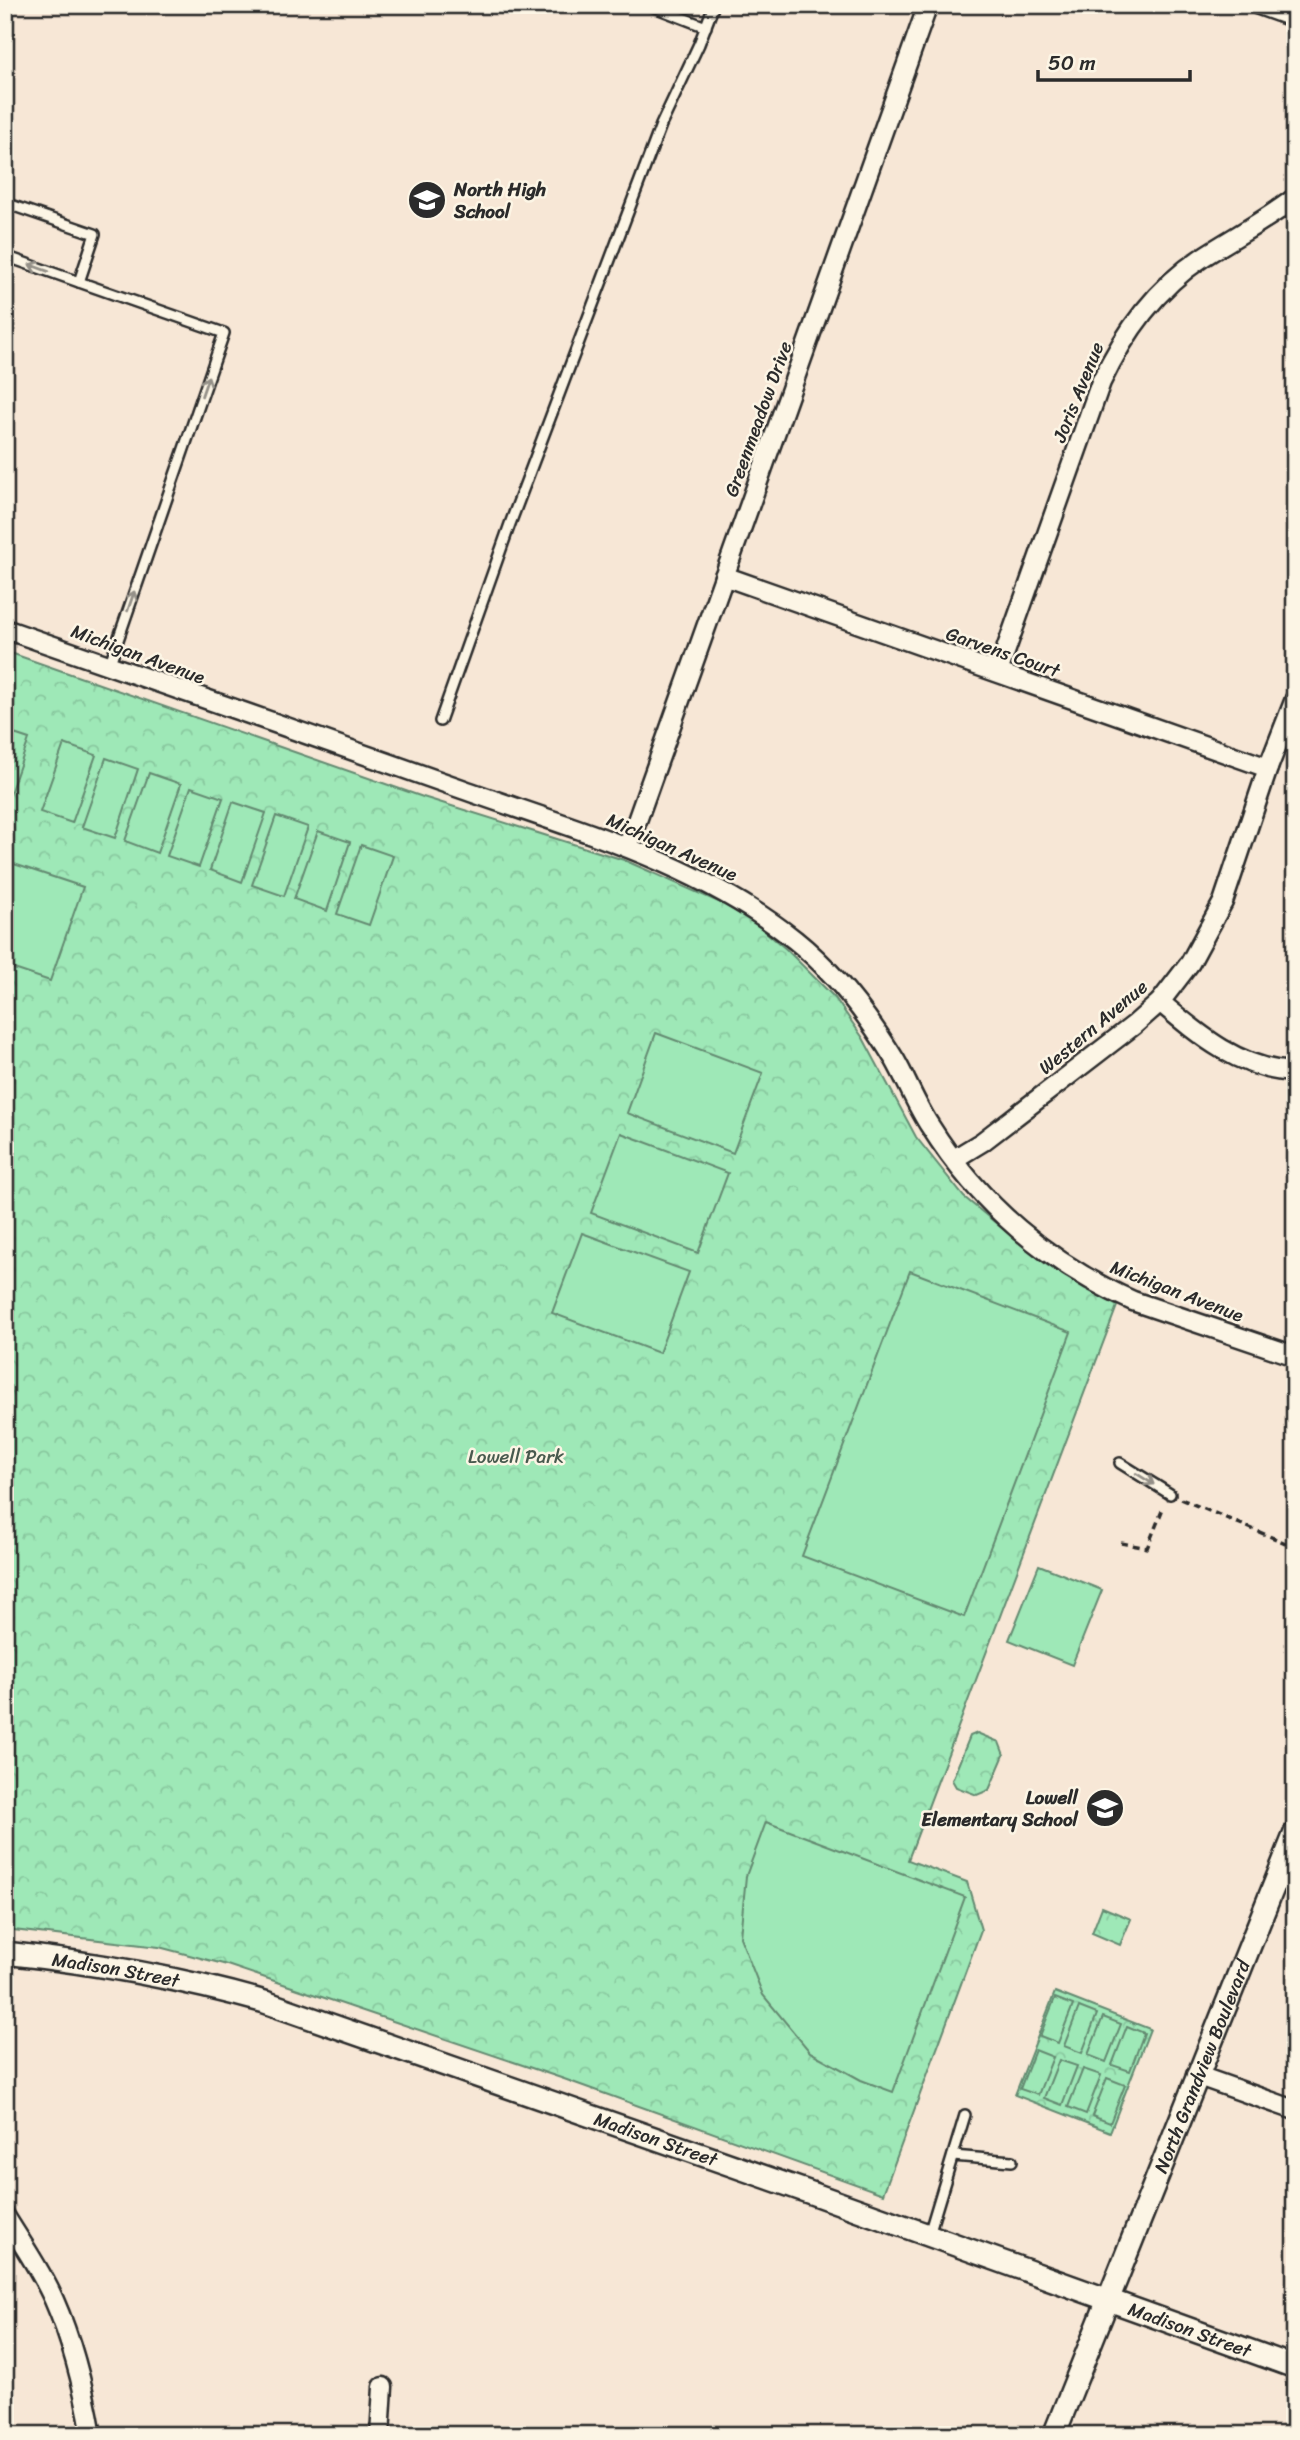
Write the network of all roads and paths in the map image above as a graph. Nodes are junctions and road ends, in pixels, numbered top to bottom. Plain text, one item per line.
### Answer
1 (649, 5) edge
2 (714, 5) edge
3 (928, 5) edge
4 (1259, 5) edge
5 (1295, 18) edge
6 (706, 27) junction
7 (1295, 198) edge
8 (5, 203) edge
9 (5, 256) edge
10 (79, 282) junction
11 (724, 576) junction
12 (5, 629) edge
13 (110, 666) junction
14 (998, 672) junction
15 (1295, 699) edge
16 (440, 721) dead end
17 (1268, 768) junction
18 (628, 846) junction
19 (1160, 1002) junction
20 (1295, 1072) edge
21 (954, 1159) junction
22 (1295, 1356) edge
23 (1120, 1463) dead end
24 (1170, 1494) junction
25 (1121, 1542) dead end
26 (1295, 1547) edge
27 (1295, 1833) edge
28 (5, 1952) edge
29 (1196, 2075) junction
30 (1295, 2110) edge
31 (965, 2115) dead end
32 (953, 2156) junction
33 (1012, 2161) dead end
34 (5, 2216) edge
35 (928, 2236) junction
36 (1106, 2300) junction
37 (1295, 2367) edge
38 (383, 2387) dead end
39 (92, 2435) edge
40 (380, 2435) edge
41 (1054, 2435) edge

1 - 6 lane
2 - 6 lane
3 - 11 street, Greenmeadow Drive
4 - 5 street
6 - 16 lane
7 - 14 street, Joris Avenue
8 - 10 lane
10 -> 9 lane
13 -> 10 lane
11 - 14 street, Garvens Court
11 - 18 street, Greenmeadow Drive
12 - 13 street, Michigan Avenue
13 - 18 street, Michigan Avenue
14 - 17 street, Garvens Court
15 - 17 street, Western Avenue
17 - 19 street, Western Avenue
18 - 21 street, Michigan Avenue
19 - 20 street
19 - 21 street, Western Avenue
21 - 22 street, Michigan Avenue
23 -> 24 lane
24 - 25 path
24 - 26 path
27 - 29 street, North Grandview Boulevard
28 - 35 street, Madison Street
29 - 30 street
29 - 36 street, North Grandview Boulevard
31 - 32 lane
32 - 33 lane
32 - 35 lane
34 - 39 street
35 - 36 street, Madison Street
36 - 37 street, Madison Street
36 - 41 street, North Grandview Boulevard
38 - 40 street

